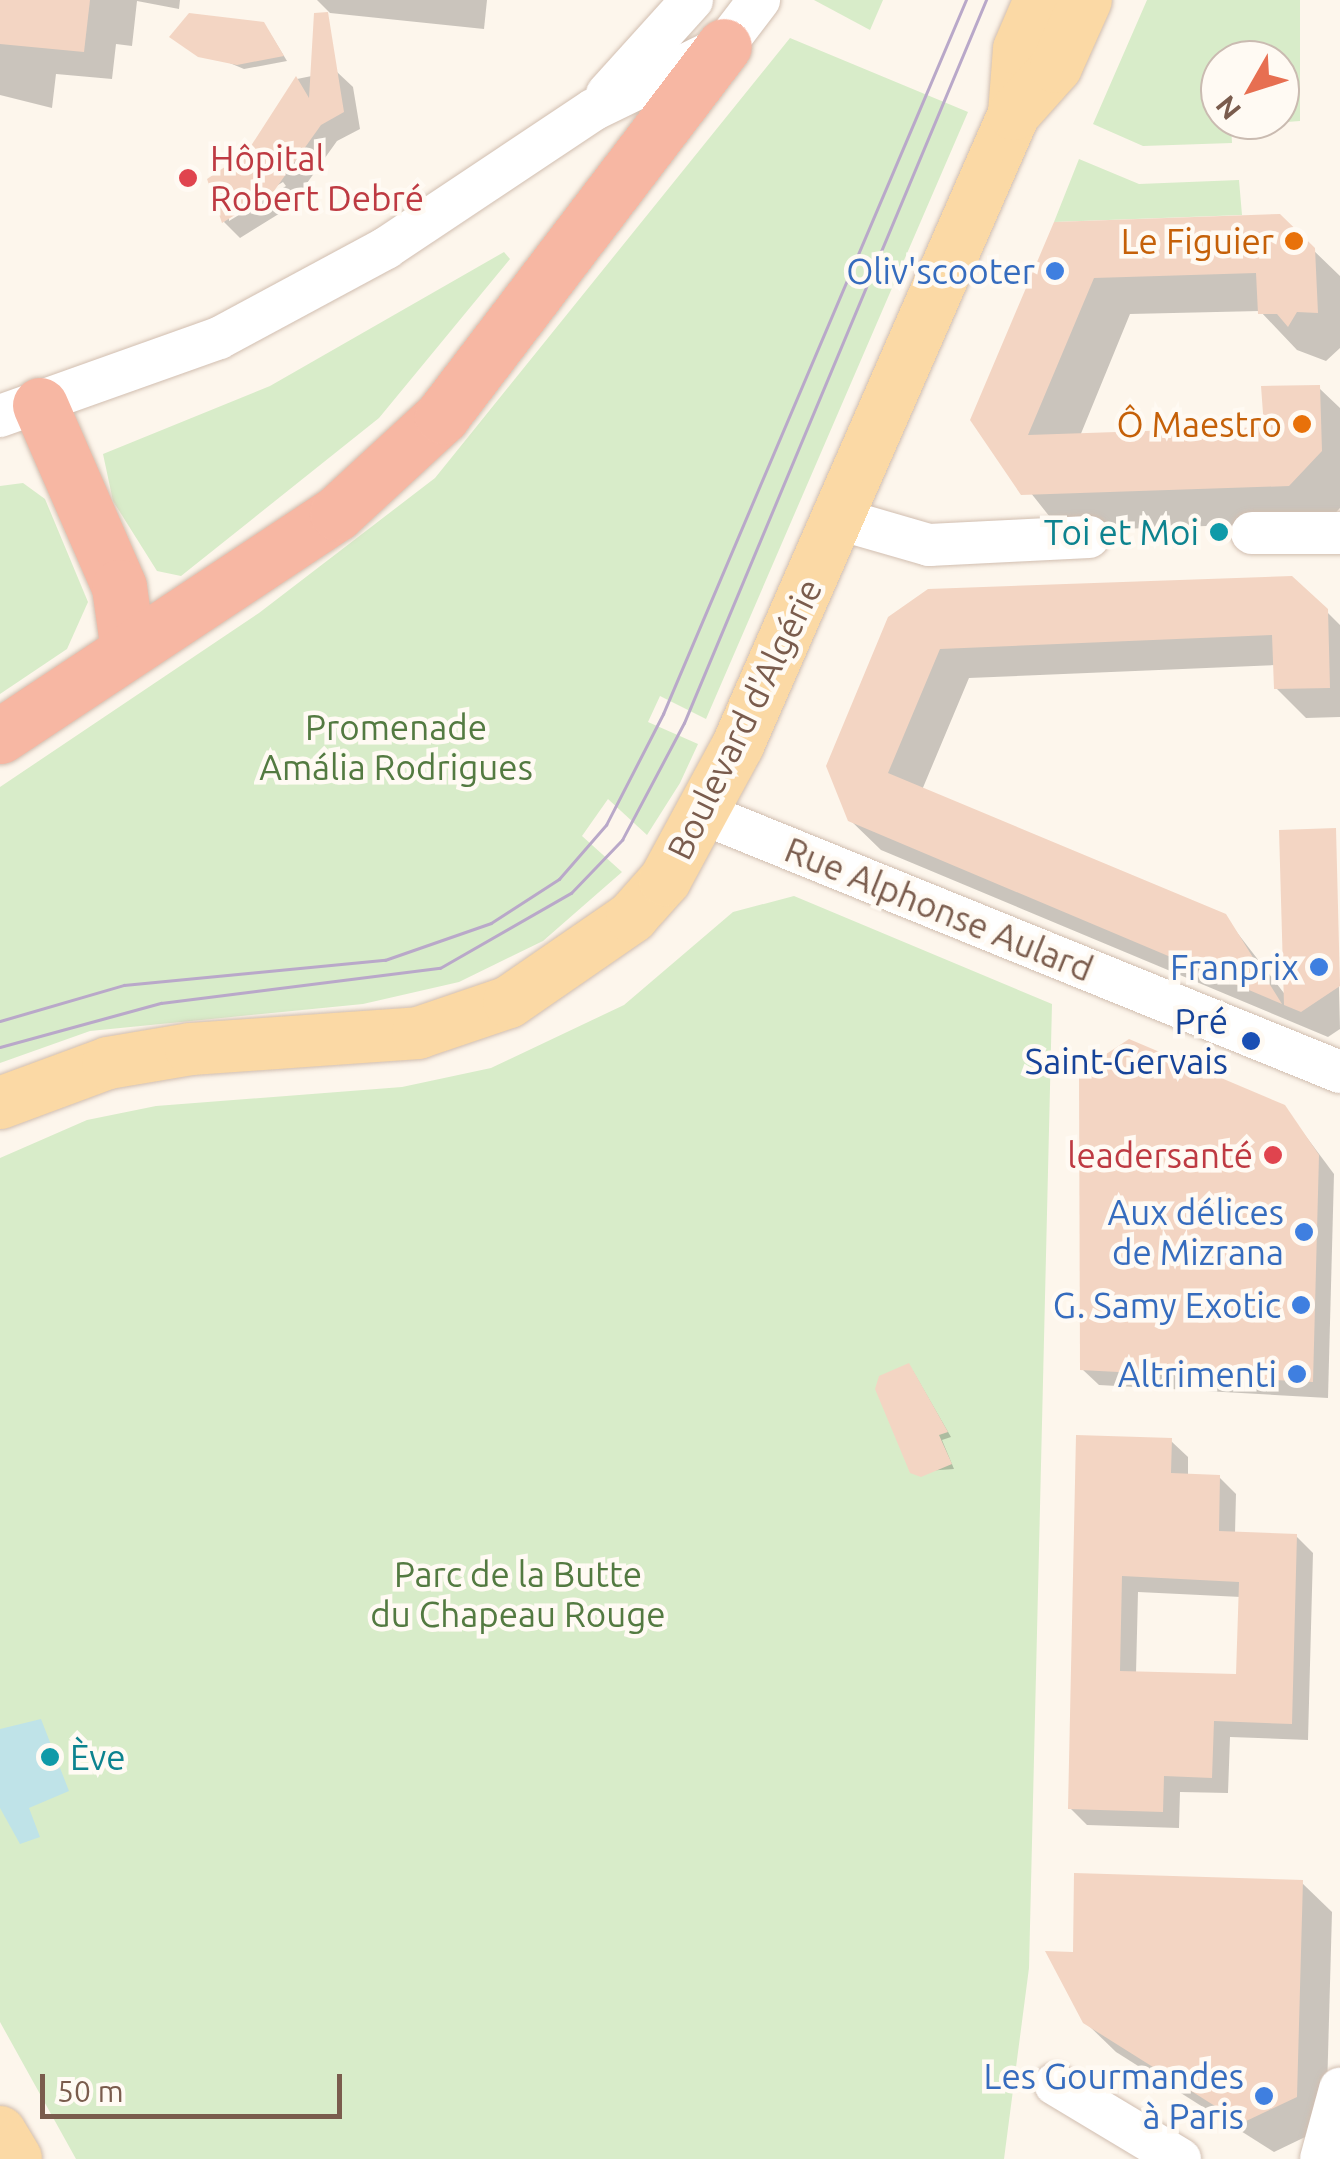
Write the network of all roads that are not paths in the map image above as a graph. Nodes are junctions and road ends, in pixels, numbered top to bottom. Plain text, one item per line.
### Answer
1 (692, 0) edge
2 (759, 0) edge
3 (1040, 0) edge
4 (1086, 0) edge
5 (724, 46) junction
6 (593, 110) junction
7 (1014, 114) junction
8 (20, 411) edge
9 (838, 519) junction
10 (1252, 533) dead end
11 (1340, 533) edge
12 (1089, 537) dead end
13 (128, 650) junction
14 (0, 736) edge
15 (704, 814) junction
16 (1340, 1072) edge
17 (0, 1103) edge
18 (1055, 2084) dead end
19 (1340, 2089) edge
20 (0, 2132) edge
21 (16, 2159) edge
22 (1180, 2159) edge
23 (1321, 2159) edge

1 - 6 street
2 - 5 street
3 - 7 main road, Boulevard d'Algérie
4 - 7 main road, Boulevard d'Algérie
5 - 6 street
5 - 13 highway
6 - 8 street
7 - 9 main road, Boulevard d'Algérie
8 - 13 highway
9 - 12 street
9 - 15 main road, Boulevard d'Algérie
10 - 11 street
13 - 14 highway
15 - 16 street, Rue Alphonse Aulard
15 - 17 main road, Boulevard d'Algérie
18 - 22 street
19 - 23 street
20 - 21 main road

